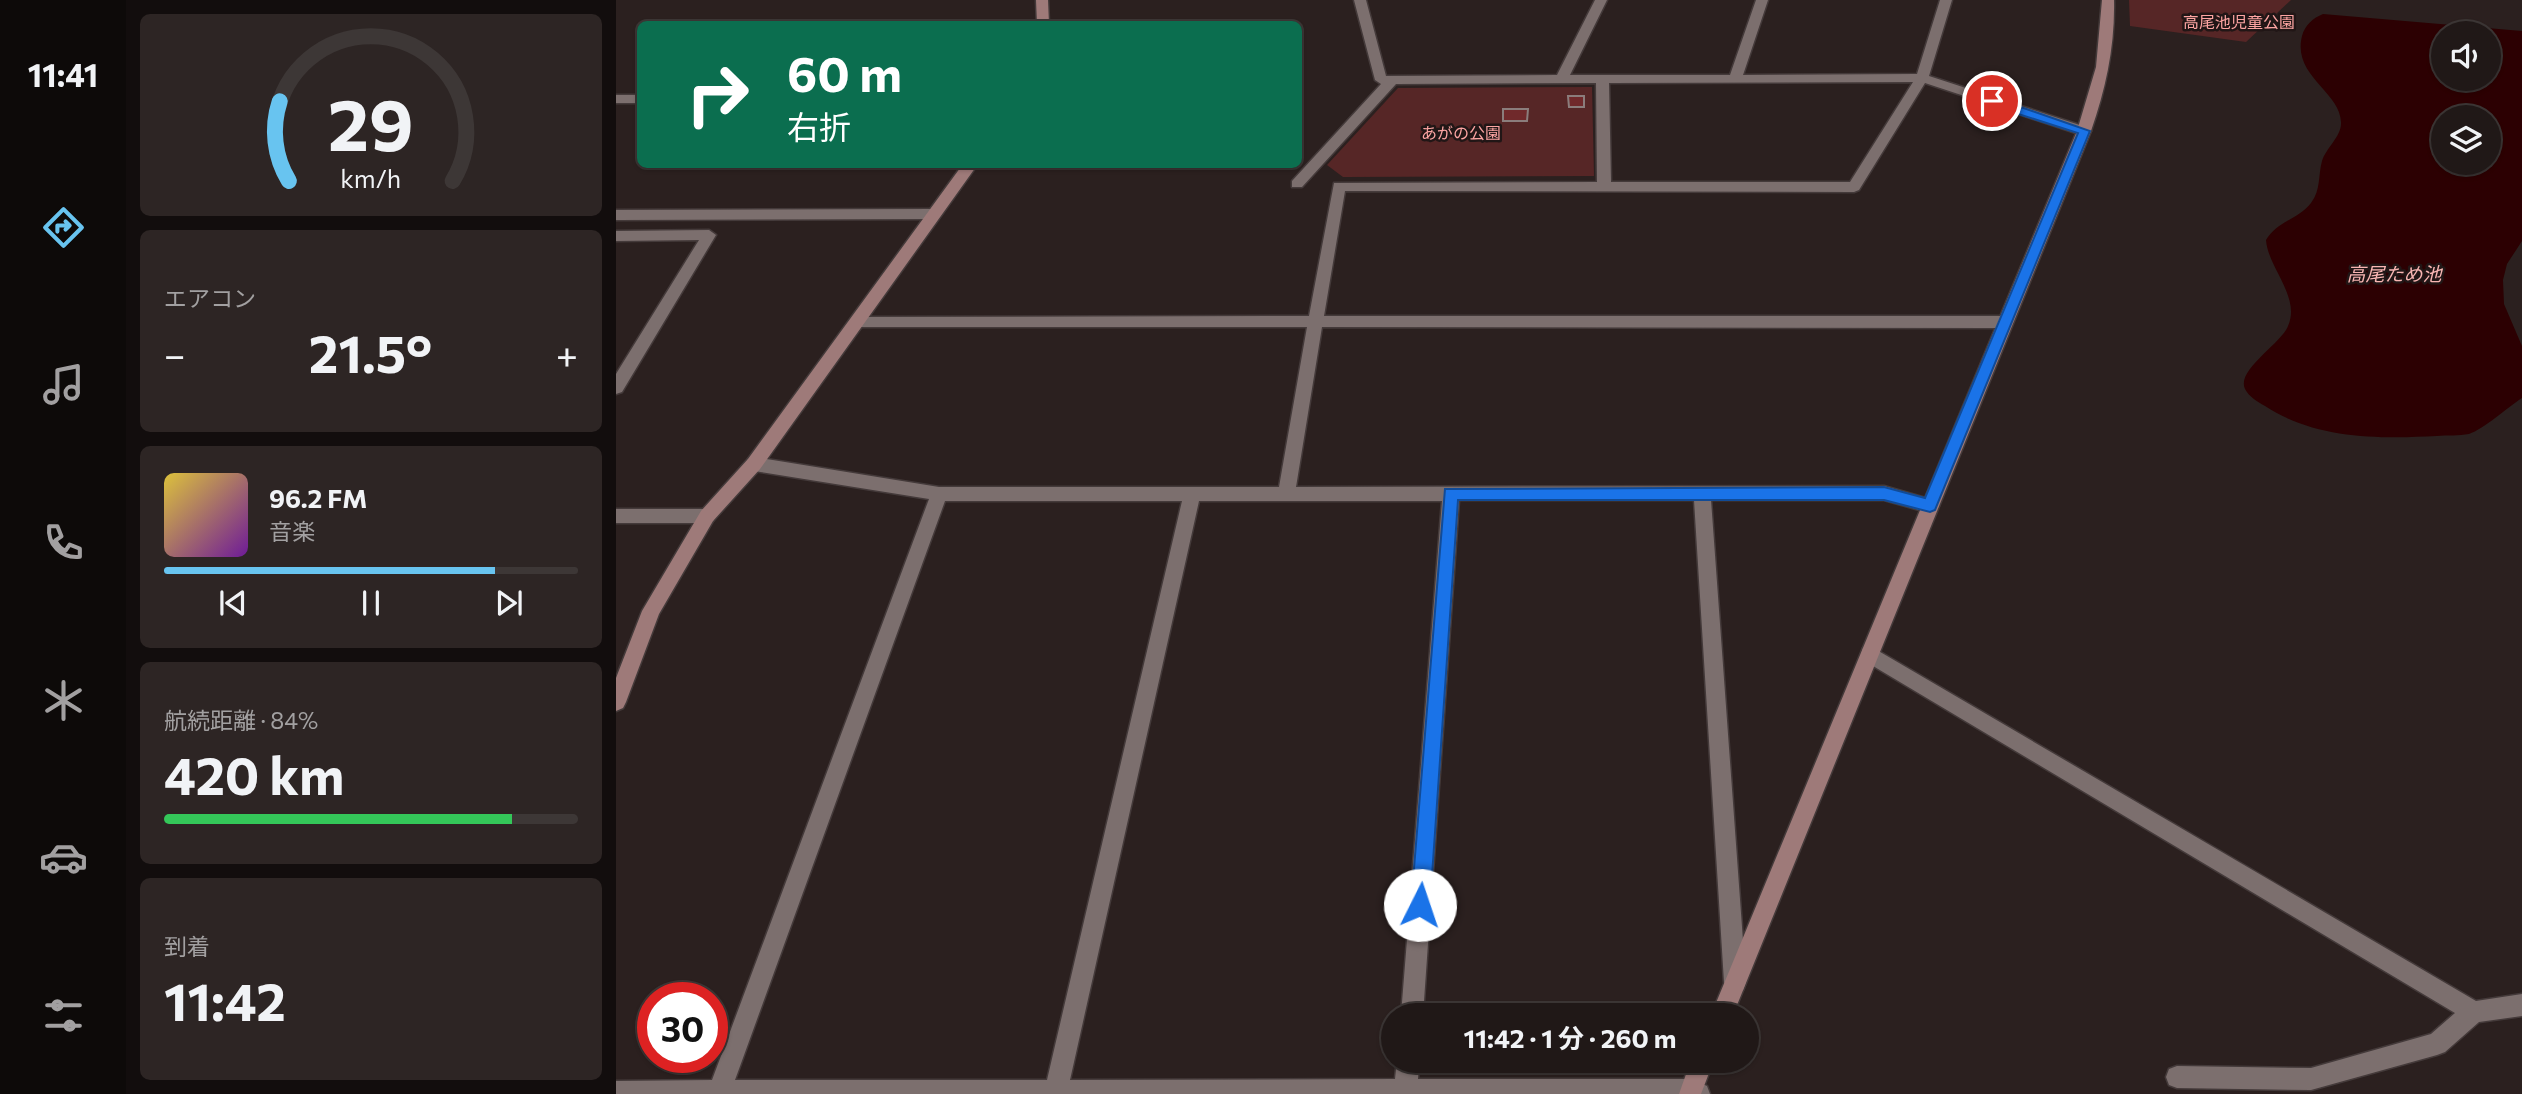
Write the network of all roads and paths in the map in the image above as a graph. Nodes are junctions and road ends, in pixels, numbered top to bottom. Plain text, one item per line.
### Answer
1 (1042, 0) edge
2 (1360, 0) edge
3 (1601, 0) edge
4 (1762, 0) edge
5 (1946, 0) edge
6 (2108, 0) edge
7 (1043, 21) edge
8 (1922, 78) junction
9 (1562, 79) junction
10 (1602, 79) junction
11 (1735, 79) junction
12 (1392, 80) junction
13 (616, 99) edge
14 (637, 99) edge
15 (2084, 131) junction
16 (968, 168) edge
17 (1297, 184) dead end
18 (1604, 187) junction
19 (934, 214) junction
20 (616, 215) edge
21 (616, 236) edge
22 (858, 321) junction
23 (1316, 322) junction
24 (2005, 322) junction
25 (616, 387) edge
26 (754, 464) junction
27 (939, 494) junction
28 (1192, 494) junction
29 (1286, 494) junction
30 (1451, 494) junction
31 (1702, 494) junction
32 (1930, 506) junction
33 (616, 516) edge
34 (708, 516) junction
35 (1870, 654) junction
36 (616, 702) edge
37 (1735, 982) junction
38 (1413, 1003) edge
39 (1727, 1003) edge
40 (2522, 1005) edge
41 (2474, 1012) junction
42 (1407, 1073) edge
43 (1699, 1073) edge
44 (2177, 1077) dead end
45 (1056, 1091) junction
46 (616, 1092) edge
47 (719, 1092) junction
48 (1406, 1092) junction
49 (1693, 1093) edge

1 - 7 street
2 - 12 street
3 - 9 street
4 - 11 street
5 - 8 street
6 - 15 street
8 - 11 street
8 - 15 street
8 - 18 street
9 - 10 street
9 - 12 street
10 - 11 street
10 - 18 street
12 - 17 street
13 - 14 street
15 - 24 street
16 - 19 street
18 - 23 street
19 - 20 street
19 - 22 street
21 - 25 street
22 - 23 street
22 - 26 street
23 - 24 street
23 - 29 street
24 - 32 street
26 - 27 street
26 - 34 street
27 - 28 street
27 - 47 street
28 - 29 street
28 - 45 street
29 - 30 street
30 - 31 street
30 - 38 street
31 - 32 street
31 - 37 street
32 - 35 street
33 - 34 street
34 - 36 street
35 - 37 street
35 - 41 street
37 - 39 street
40 - 41 street
41 - 44 street
42 - 48 street
43 - 49 street
45 - 47 street
45 - 48 street
46 - 47 street
48 - 49 street

